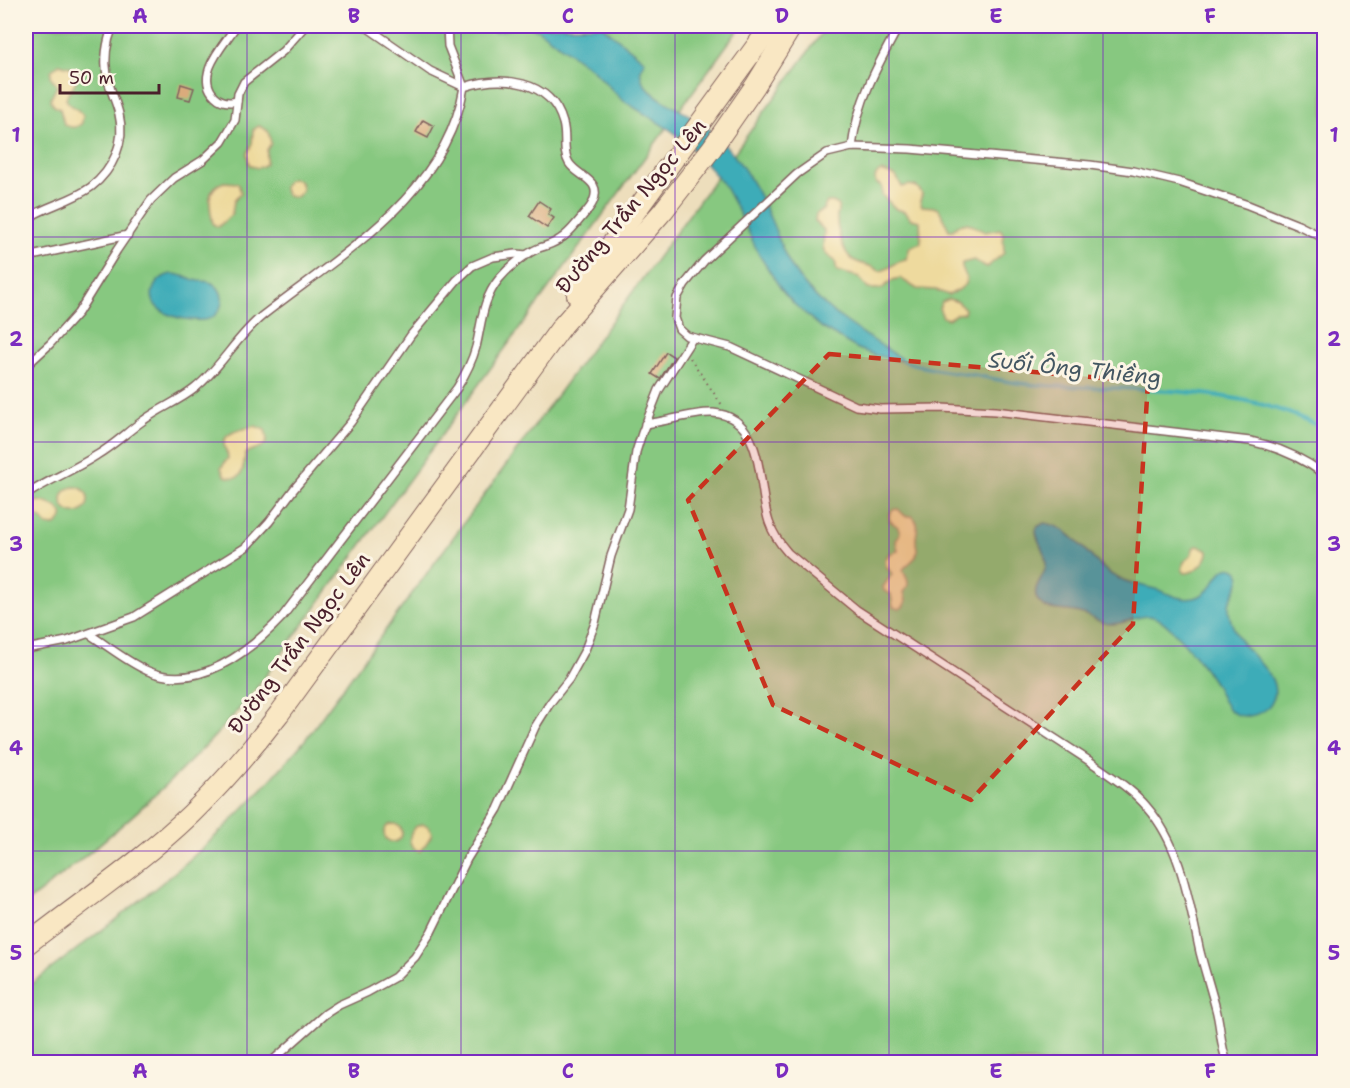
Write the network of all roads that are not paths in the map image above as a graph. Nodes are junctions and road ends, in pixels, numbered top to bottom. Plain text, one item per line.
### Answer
1 (113, 26) edge
2 (236, 26) edge
3 (305, 26) edge
4 (365, 26) edge
5 (447, 26) edge
6 (771, 26) edge
7 (792, 26) edge
8 (899, 26) edge
9 (464, 87) junction
10 (237, 101) junction
11 (852, 147) junction
12 (26, 219) edge
13 (128, 235) junction
14 (1324, 238) edge
15 (26, 244) edge
16 (527, 255) junction
17 (27, 256) junction
18 (26, 280) edge
19 (563, 325) junction
20 (692, 339) junction
21 (26, 366) edge
22 (645, 424) junction
23 (1324, 474) edge
24 (26, 495) edge
25 (89, 634) junction
26 (26, 649) edge
27 (26, 945) edge
28 (271, 1062) edge
29 (1227, 1062) edge

1 - 12 lane
2 - 10 lane
3 - 10 lane
4 - 9 lane
5 - 9 lane
6 - 19 street, Đường Trần Ngọc Lên
7 - 19 street, Đường Trần Ngọc Lên
8 - 11 lane
9 - 16 lane
9 - 24 lane
10 - 13 lane
11 - 14 lane
11 - 20 lane
13 - 17 lane
13 - 21 lane
15 - 17 lane
16 - 25 lane
16 - 25 lane
17 - 18 lane
19 - 27 street, Đường Trần Ngọc Lên
20 - 22 lane
20 - 23 lane
22 - 28 lane
22 - 29 lane
25 - 26 lane

